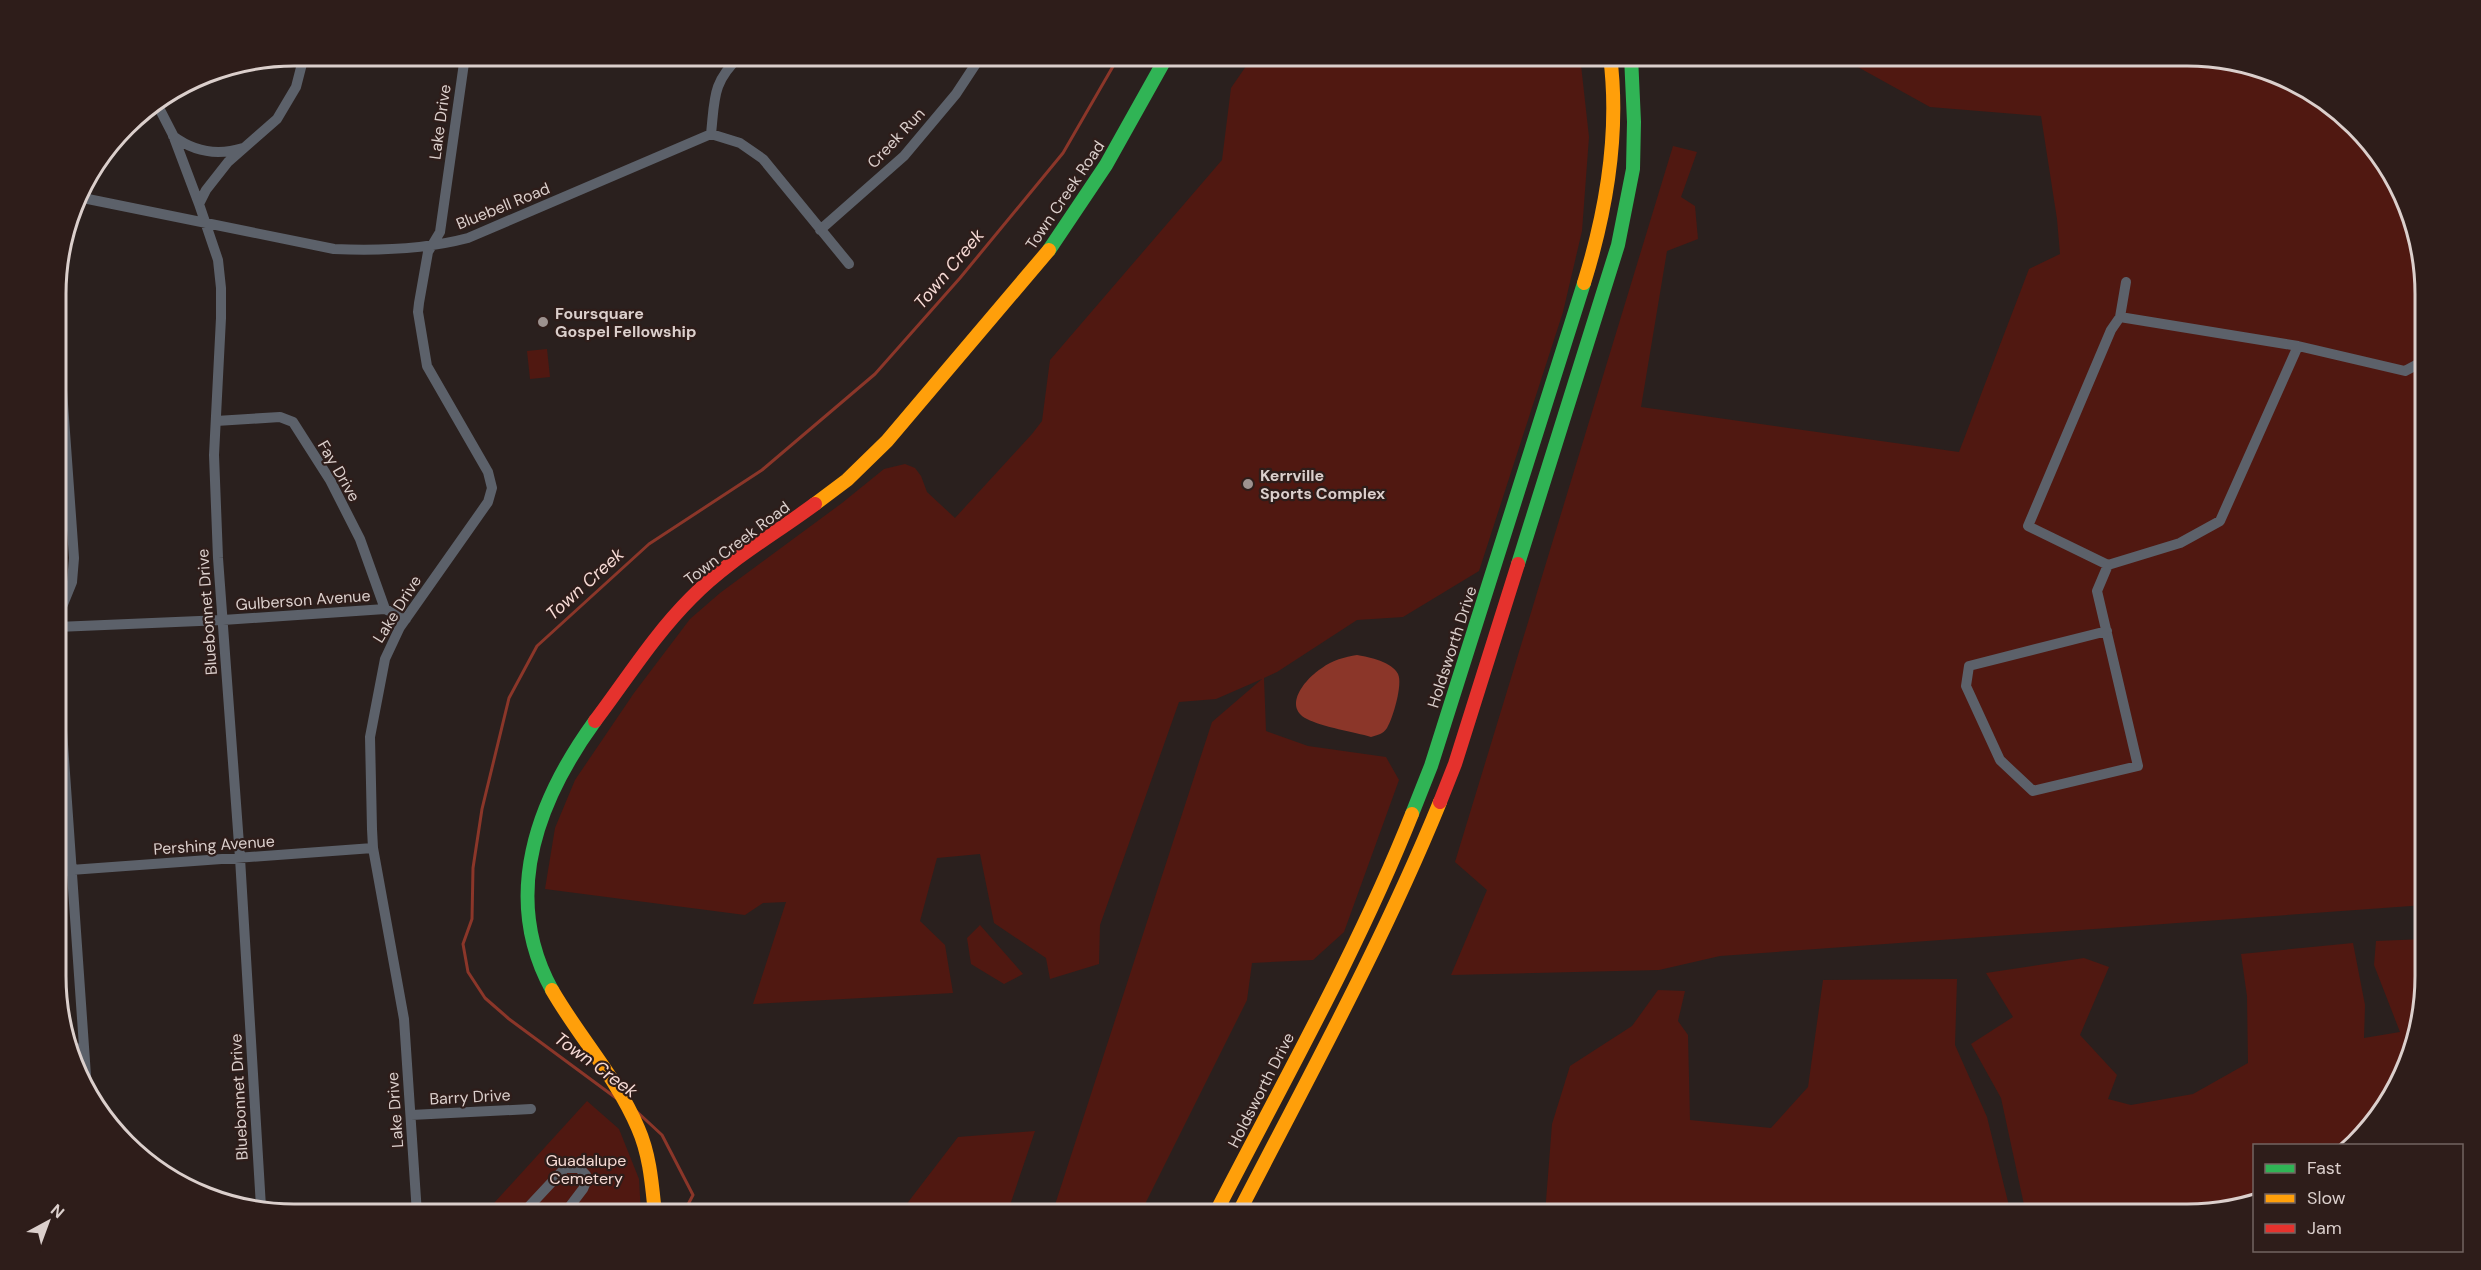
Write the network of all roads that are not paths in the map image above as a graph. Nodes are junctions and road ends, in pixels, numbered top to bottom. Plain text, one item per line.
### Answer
1 (301, 66) edge
2 (464, 66) edge
3 (730, 66) edge
4 (974, 66) edge
5 (1161, 66) edge
6 (1610, 66) edge
7 (1631, 66) edge
8 (160, 109) edge
9 (711, 134) junction
10 (173, 135) junction
11 (244, 148) junction
12 (87, 199) edge
13 (199, 204) junction
14 (205, 223) junction
15 (820, 230) junction
16 (433, 245) junction
17 (849, 264) dead end
18 (2126, 282) dead end
19 (2120, 317) junction
20 (2298, 346) junction
21 (2415, 366) edge
22 (216, 421) junction
23 (66, 446) edge
24 (2108, 565) junction
25 (66, 597) edge
26 (384, 609) junction
27 (406, 619) junction
28 (223, 620) junction
29 (66, 627) edge
30 (2107, 631) junction
31 (1466, 655) junction
32 (1486, 660) junction
33 (66, 785) edge
34 (373, 848) junction
35 (240, 858) junction
36 (66, 870) edge
37 (72, 870) junction
38 (78, 1048) edge
39 (84, 1048) junction
40 (85, 1069) edge
41 (531, 1109) dead end
42 (411, 1115) junction
43 (261, 1202) edge
44 (416, 1204) edge
45 (531, 1204) edge
46 (571, 1204) edge
47 (654, 1204) edge
48 (1220, 1204) edge
49 (1243, 1204) edge

1 - 11 street
2 - 16 street, Lake Drive
3 - 9 street
4 - 15 street, Creek Run
5 - 47 main road, Town Creek Road
6 - 31 main road, Holdsworth Drive
7 - 32 main road
8 - 10 street, Bluebonnet Drive
9 - 15 street
9 - 16 street, Bluebell Road
10 - 11 street
10 - 13 street, Bluebonnet Drive
11 - 13 street
12 - 14 street, Bluebell Road
13 - 14 street, Bluebonnet Drive
14 - 16 street, Bluebell Road
14 - 22 street, Bluebonnet Drive
15 - 17 street
16 - 27 street, Lake Drive
18 - 19 street
19 - 20 street
19 - 24 street
20 - 21 street
20 - 24 street
22 - 26 street, Fay Drive
22 - 28 street, Bluebonnet Drive
23 - 25 street
24 - 30 street
26 - 27 street, Gulberson Avenue
26 - 28 street, Gulberson Avenue
27 - 34 street, Lake Drive
28 - 29 street, Gulberson Avenue
28 - 35 street, Bluebonnet Drive
30 - 30 street
31 - 32 main road
31 - 48 main road, Holdsworth Drive
32 - 49 main road
33 - 37 street
34 - 35 street, Pershing Avenue
34 - 42 street, Lake Drive
35 - 37 street, Pershing Avenue
35 - 43 street, Bluebonnet Drive
36 - 37 street, Pershing Avenue
37 - 39 street
38 - 39 street
39 - 40 street
41 - 42 street, Barry Drive
42 - 44 street, Lake Drive
45 - 46 street

